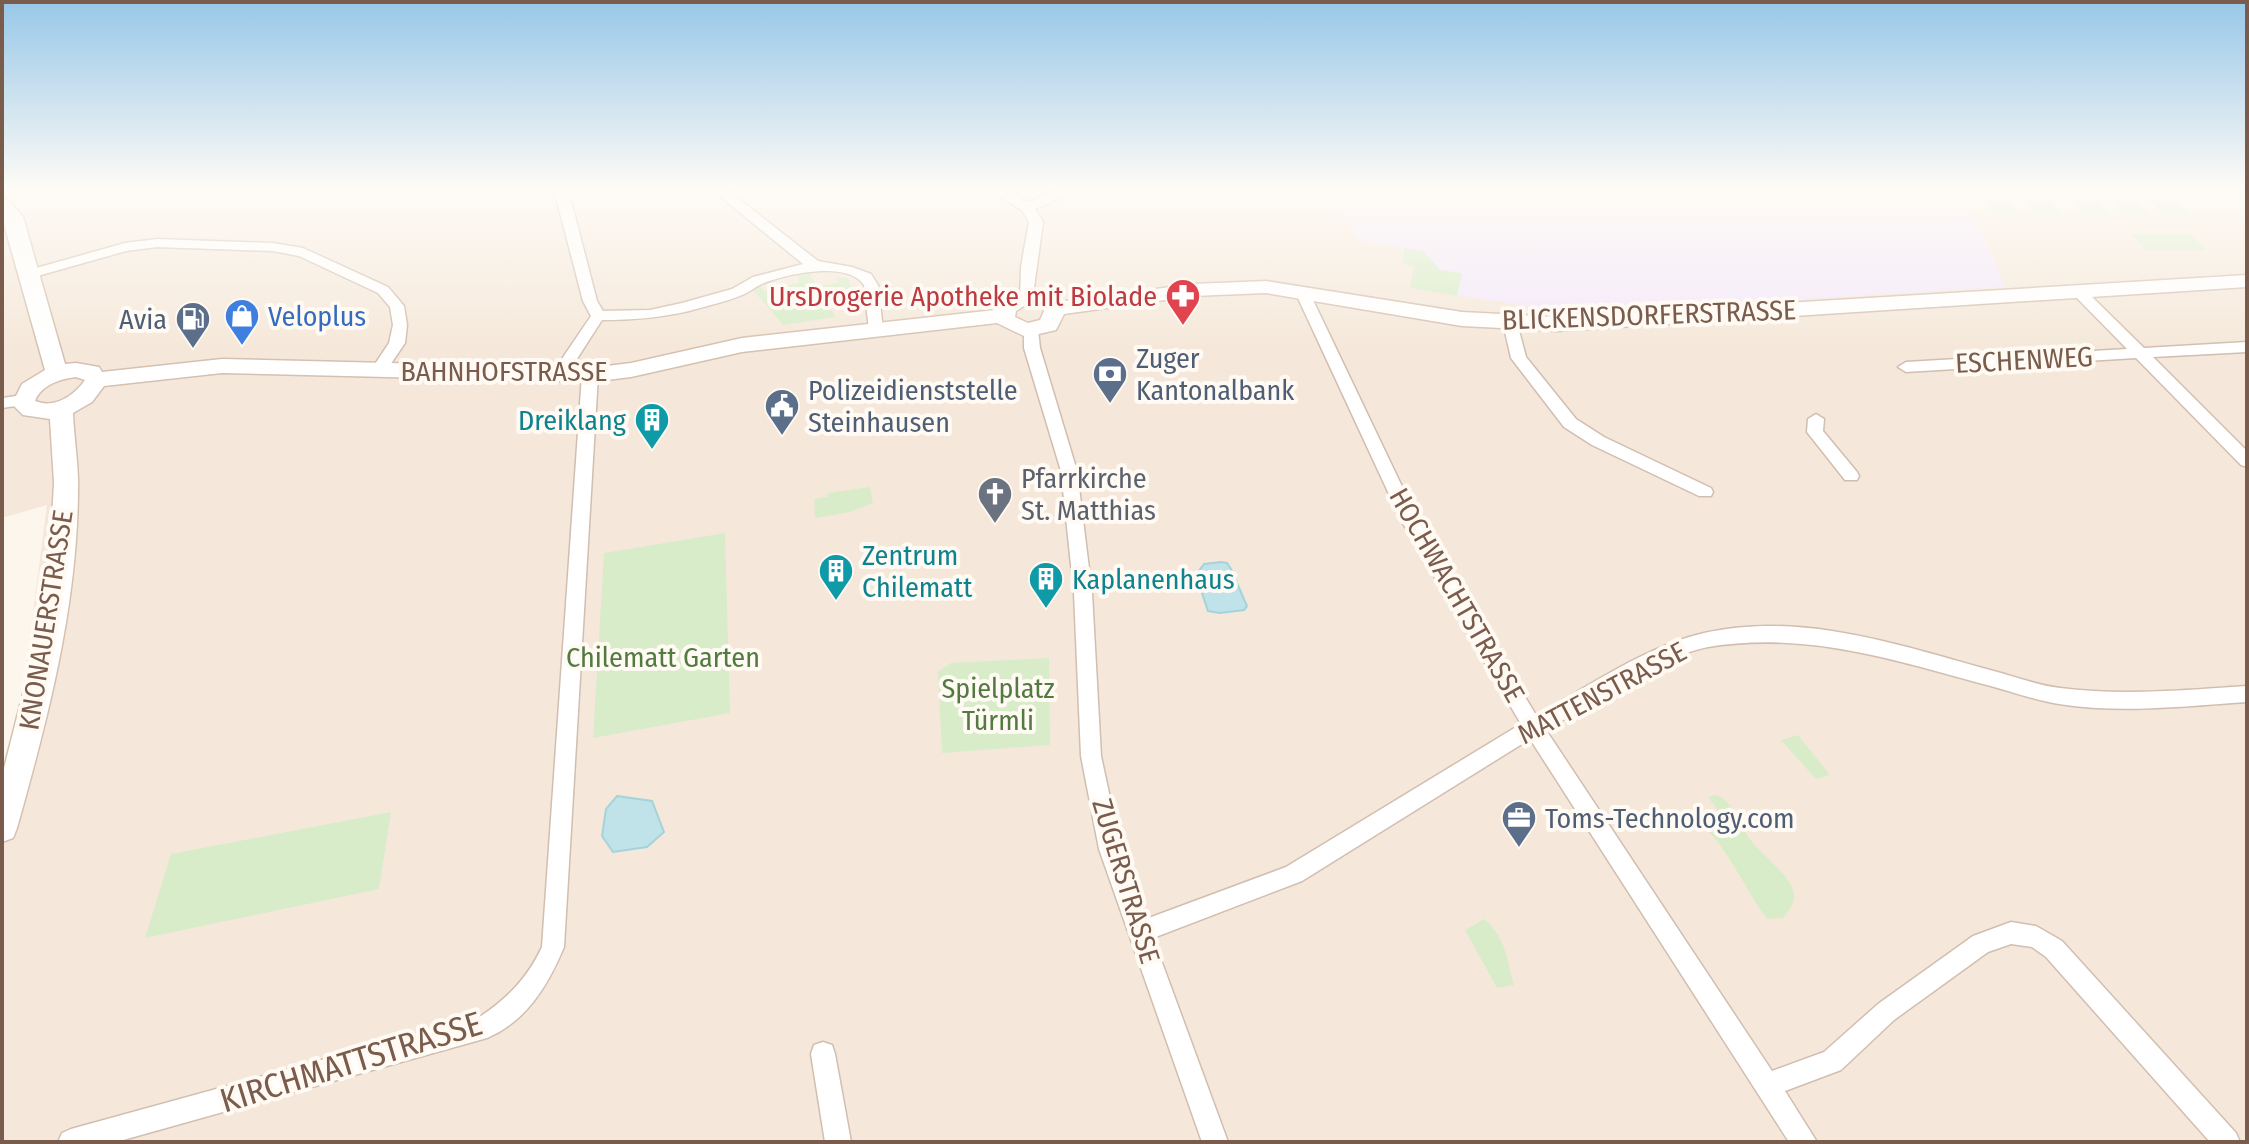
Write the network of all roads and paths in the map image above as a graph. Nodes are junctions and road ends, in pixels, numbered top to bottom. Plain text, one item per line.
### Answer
1 (19, 242) edge
2 (575, 242) edge
3 (786, 242) edge
4 (1032, 242) edge
5 (814, 265) junction
6 (27, 275) junction
7 (2247, 281) edge
8 (1306, 292) junction
9 (2079, 292) junction
10 (1027, 299) junction
11 (1054, 309) junction
12 (598, 316) junction
13 (1004, 316) junction
14 (1510, 323) junction
15 (876, 330) junction
16 (1031, 330) junction
17 (2247, 347) edge
18 (2142, 354) junction
19 (1906, 367) dead end
20 (379, 370) junction
21 (57, 374) junction
22 (559, 375) junction
23 (590, 375) junction
24 (96, 380) junction
25 (13, 401) edge
26 (61, 409) junction
27 (1816, 419) dead end
28 (2247, 461) edge
29 (1851, 476) dead end
30 (1705, 492) dead end
31 (2247, 694) edge
32 (1535, 726) junction
33 (2, 828) edge
34 (1139, 933) junction
35 (823, 1054) dead end
36 (1767, 1085) junction
37 (71, 1142) edge
38 (838, 1142) edge
39 (1215, 1142) edge
40 (1804, 1142) edge
41 (2227, 1142) edge

1 - 6 street
2 - 12 street
3 - 5 street
4 - 10 street
5 - 12 street
5 - 15 street
6 - 20 street
6 - 21 street
7 - 9 street, BLICKENSDORFERSTRASSE
8 - 11 street, BLICKENSDORFERSTRASSE
8 - 14 street, BLICKENSDORFERSTRASSE
8 - 32 street, HOCHWACHTSTRASSE
9 - 14 street, BLICKENSDORFERSTRASSE
9 - 18 street
10 - 11 street
10 - 13 street
11 - 16 street
12 - 22 street
13 - 15 street, BAHNHOFSTRASSE
13 - 16 street
14 - 30 street
15 - 23 street, BAHNHOFSTRASSE
16 - 34 street, ZUGERSTRASSE
17 - 18 street, ESCHENWEG
18 - 19 street, ESCHENWEG
18 - 28 street
20 - 22 street, BAHNHOFSTRASSE
20 - 24 street, BAHNHOFSTRASSE
21 - 24 street
21 - 25 street
22 - 23 street, BAHNHOFSTRASSE
23 - 37 street, KIRCHMATTSTRASSE
24 - 26 street
25 - 26 street
26 - 33 street, KNONAUERSTRASSE
27 - 29 street
31 - 32 street, MATTENSTRASSE
32 - 34 street, MATTENSTRASSE
32 - 36 street, HOCHWACHTSTRASSE
34 - 39 street, ZUGERSTRASSE
35 - 38 street
36 - 40 street, HOCHWACHTSTRASSE
36 - 41 street

